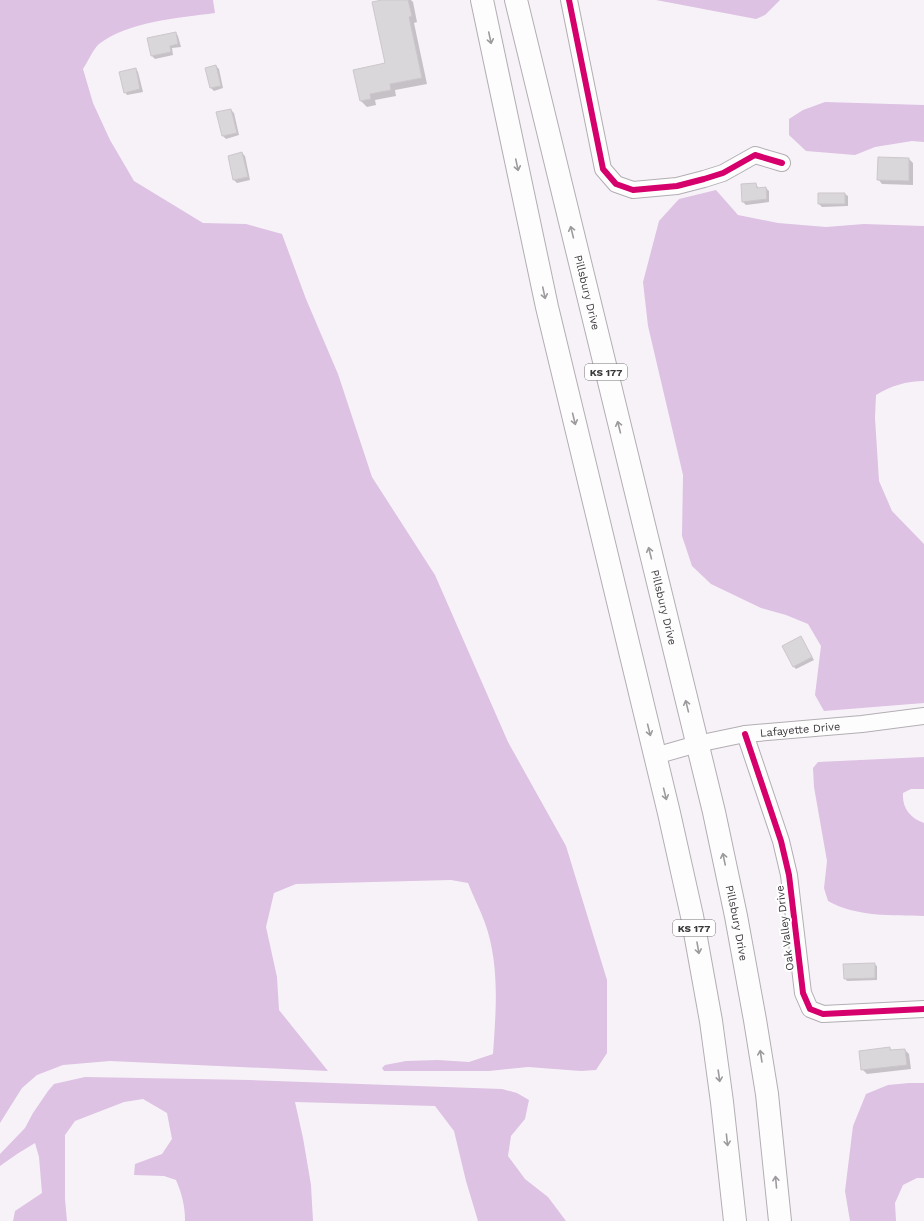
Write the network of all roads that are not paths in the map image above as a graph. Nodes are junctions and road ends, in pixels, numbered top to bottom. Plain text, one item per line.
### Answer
1 (482, 0) edge
2 (516, 0) edge
3 (569, 0) edge
4 (782, 163) dead end
5 (924, 716) edge
6 (745, 734) junction
7 (697, 744) junction
8 (655, 756) junction
9 (924, 1009) edge
10 (735, 1221) edge
11 (780, 1221) edge

1 -> 8 highway, KS 177
7 -> 2 highway, Pillsbury Drive / KS 177
3 - 4 street
5 - 6 street, Lafayette Drive
6 - 7 street, Lafayette Drive
6 - 9 street, Oak Valley Drive
7 - 8 street, Lafayette Drive
11 -> 7 highway, Pillsbury Drive / KS 177
8 -> 10 highway, KS 177

